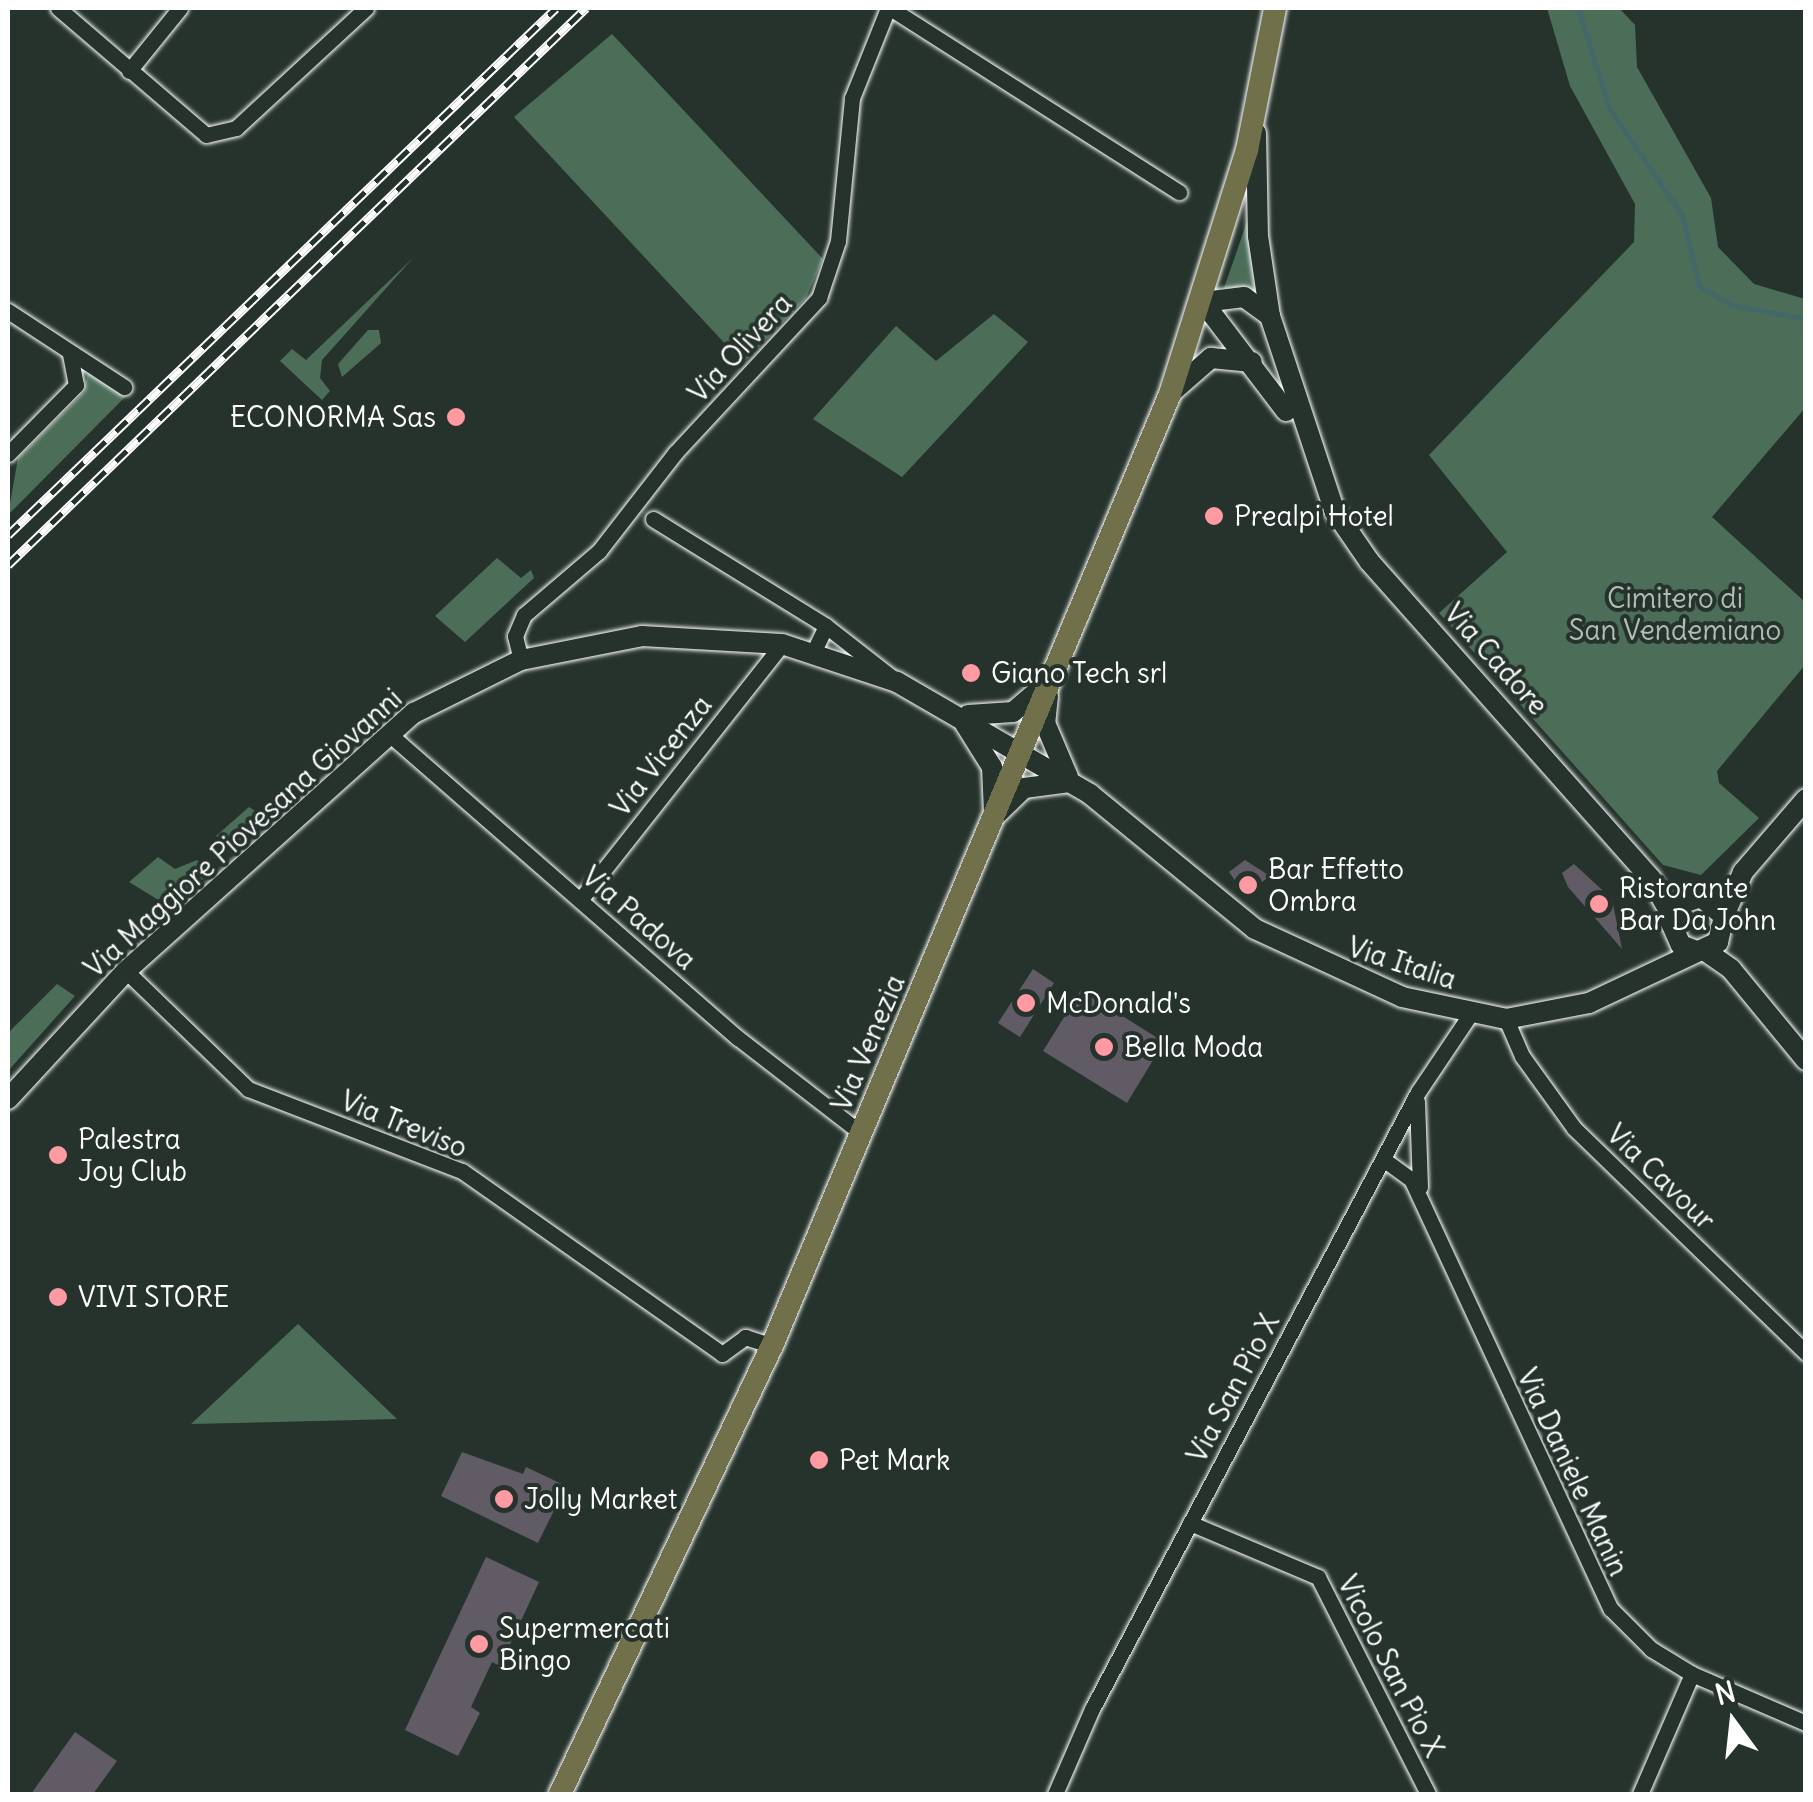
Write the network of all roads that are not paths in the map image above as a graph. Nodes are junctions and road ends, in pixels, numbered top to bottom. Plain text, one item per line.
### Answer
1 (58, 8) edge
2 (180, 8) edge
3 (366, 8) edge
4 (889, 8) edge
5 (1275, 8) edge
6 (129, 71) junction
7 (1256, 108) junction
8 (1179, 192) dead end
9 (1204, 302) junction
10 (8, 311) edge
11 (1270, 316) junction
12 (68, 352) junction
13 (1261, 369) junction
14 (124, 386) dead end
15 (1170, 394) junction
16 (8, 454) edge
17 (1314, 466) junction
18 (653, 519) dead end
19 (826, 626) junction
20 (606, 642) joint
21 (782, 644) junction
22 (814, 651) junction
23 (521, 660) junction
24 (1054, 674) junction
25 (898, 682) junction
26 (953, 712) junction
27 (388, 733) junction
28 (1022, 748) junction
29 (1072, 782) junction
30 (1806, 799) edge
31 (994, 817) junction
32 (1743, 872) junction
33 (1651, 880) junction
34 (1695, 898) junction
35 (580, 900) junction
36 (1672, 922) junction
37 (1723, 926) junction
38 (1701, 951) junction
39 (1731, 969) junction
40 (126, 971) junction
41 (1646, 973) junction
42 (1471, 1013) junction
43 (1506, 1019) junction
44 (1806, 1060) edge
45 (1418, 1092) junction
46 (8, 1099) edge
47 (862, 1134) junction
48 (1394, 1139) junction
49 (1382, 1159) junction
50 (1415, 1166) junction
51 (1423, 1202) junction
52 (772, 1346) junction
53 (1806, 1353) edge
54 (1190, 1522) junction
55 (1692, 1674) junction
56 (1806, 1722) edge
57 (560, 1794) edge
58 (1054, 1794) edge
59 (1428, 1794) edge
60 (1640, 1794) edge

1 - 6 street
2 - 6 street
3 - 6 street
4 - 8 street, Via Olivera
4 - 23 street, Via Olivera
5 - 7 main road
7 - 9 main road
7 - 11 street
9 - 11 street
9 - 13 street
9 - 15 main road, Via Venezia
10 - 12 street
11 - 17 street
12 - 14 street
12 - 16 street
13 - 15 street
13 - 17 street
15 - 24 main road, Via Venezia
17 - 33 street, Via Cadore
18 - 19 street
19 - 22 street
19 - 25 street
20 - 21 street, Via Italia
20 - 23 street, Via Maggiore Piovesana Giovanni
21 - 22 street, Via Italia
21 - 35 street, Via Vicenza
22 - 25 street, Via Italia
23 - 27 street, Via Maggiore Piovesana Giovanni
24 - 26 street, Via Italia
24 - 28 main road, Via Venezia
24 - 29 street, Via Italia
25 - 26 street, Via Italia
26 - 28 street, Via Italia
26 - 31 street, Via Italia
27 - 35 street, Via Padova
27 - 40 street, Via Maggiore Piovesana Giovanni
28 - 29 street, Via Italia
28 - 31 main road, Via Venezia
29 - 31 street
29 - 42 street, Via Italia
30 - 32 street
31 - 47 main road, Via Venezia
32 - 34 street
32 - 37 street
33 - 34 street, Via Cadore
33 - 36 street, Via Cadore
34 - 36 street
34 - 37 street, Via Cadore
35 - 47 street, Via Padova
36 - 38 street, Via Cadore
36 - 41 street
37 - 38 street
37 - 39 street
38 - 39 street, Via Cadore
38 - 41 street, Via Italia
39 - 44 street
40 - 46 street, Via Maggiore Piovesana Giovanni
40 - 52 street, Via Treviso
41 - 43 street, Via Italia
42 - 43 street, Via Italia
42 - 45 street, Via San Pio X
43 - 53 street, Via Cavour
45 - 48 street, Via San Pio X
45 - 50 street, Via Daniele Manin
47 - 52 main road, Via Venezia
48 - 49 street, Via San Pio X
48 - 50 street
49 - 51 street, Via Daniele Manin
49 - 54 street, Via San Pio X
50 - 51 street, Via Daniele Manin
51 - 55 street, Via Daniele Manin
52 - 57 main road, Via Venezia
54 - 58 street, Via San Pio X
54 - 59 street, Vicolo San Pio X
55 - 56 street, Via Daniele Manin
55 - 60 street

